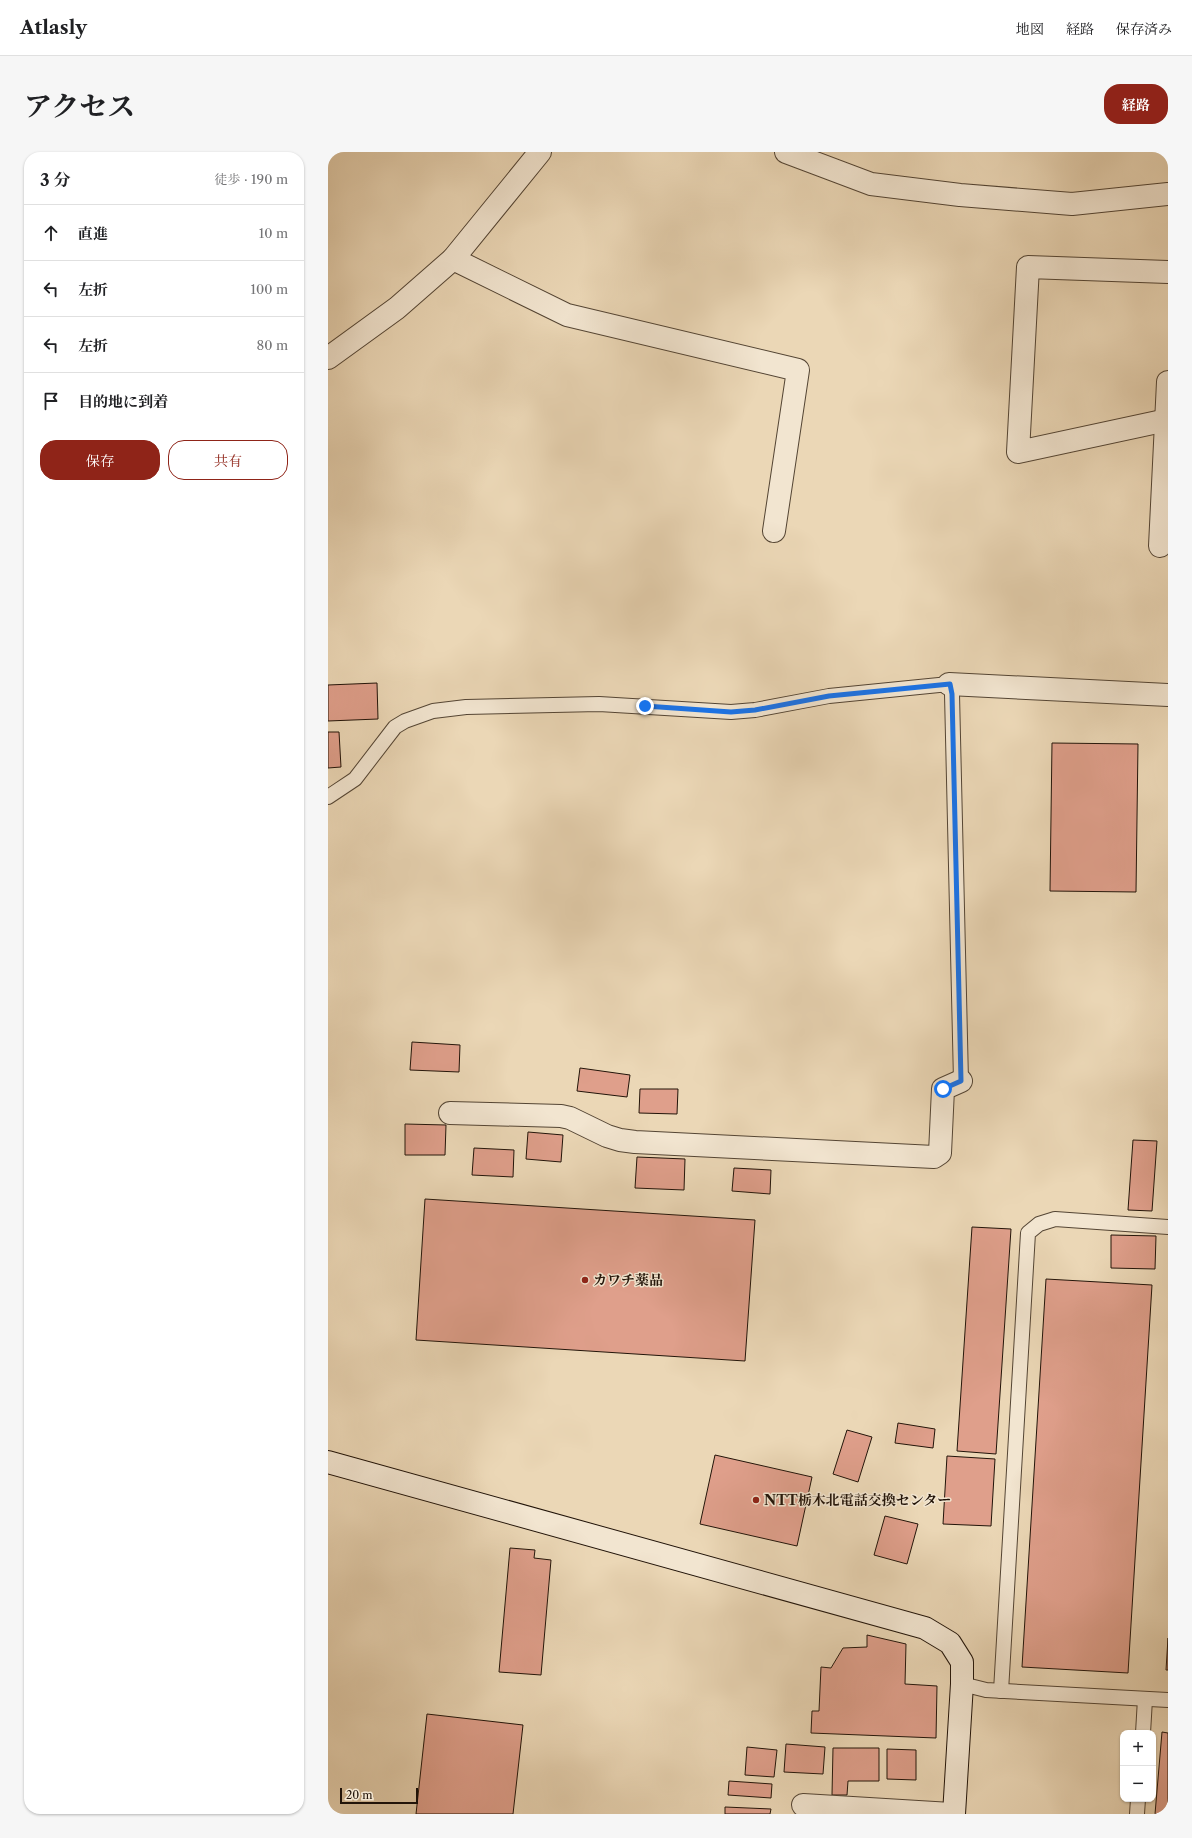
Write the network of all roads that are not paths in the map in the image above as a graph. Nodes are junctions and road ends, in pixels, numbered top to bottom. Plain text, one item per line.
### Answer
1 (540, 152) edge
2 (786, 152) edge
3 (1168, 194) edge
4 (453, 259) junction
5 (1168, 272) edge
6 (328, 358) edge
7 (1168, 382) edge
8 (1167, 420) junction
9 (774, 531) dead end
10 (1160, 546) dead end
11 (950, 684) junction
12 (1168, 695) edge
13 (328, 797) edge
14 (961, 1081) joint
15 (450, 1113) dead end
16 (1168, 1227) edge
17 (328, 1462) edge
18 (962, 1684) junction
19 (1001, 1691) junction
20 (1145, 1699) junction
21 (1168, 1700) edge
22 (1143, 1730) edge
23 (1138, 1802) edge
24 (803, 1805) dead end
25 (952, 1814) edge
26 (1137, 1814) edge

1 - 4 street
2 - 3 street
4 - 6 street
4 - 9 street
5 - 8 street
7 - 8 street
8 - 10 street
11 - 12 street
11 - 13 lane
11 - 14 lane
14 - 15 street
16 - 19 lane
17 - 18 street
18 - 19 lane
18 - 25 street
19 - 20 lane
20 - 21 lane
20 - 22 lane
23 - 26 lane
24 - 25 street

